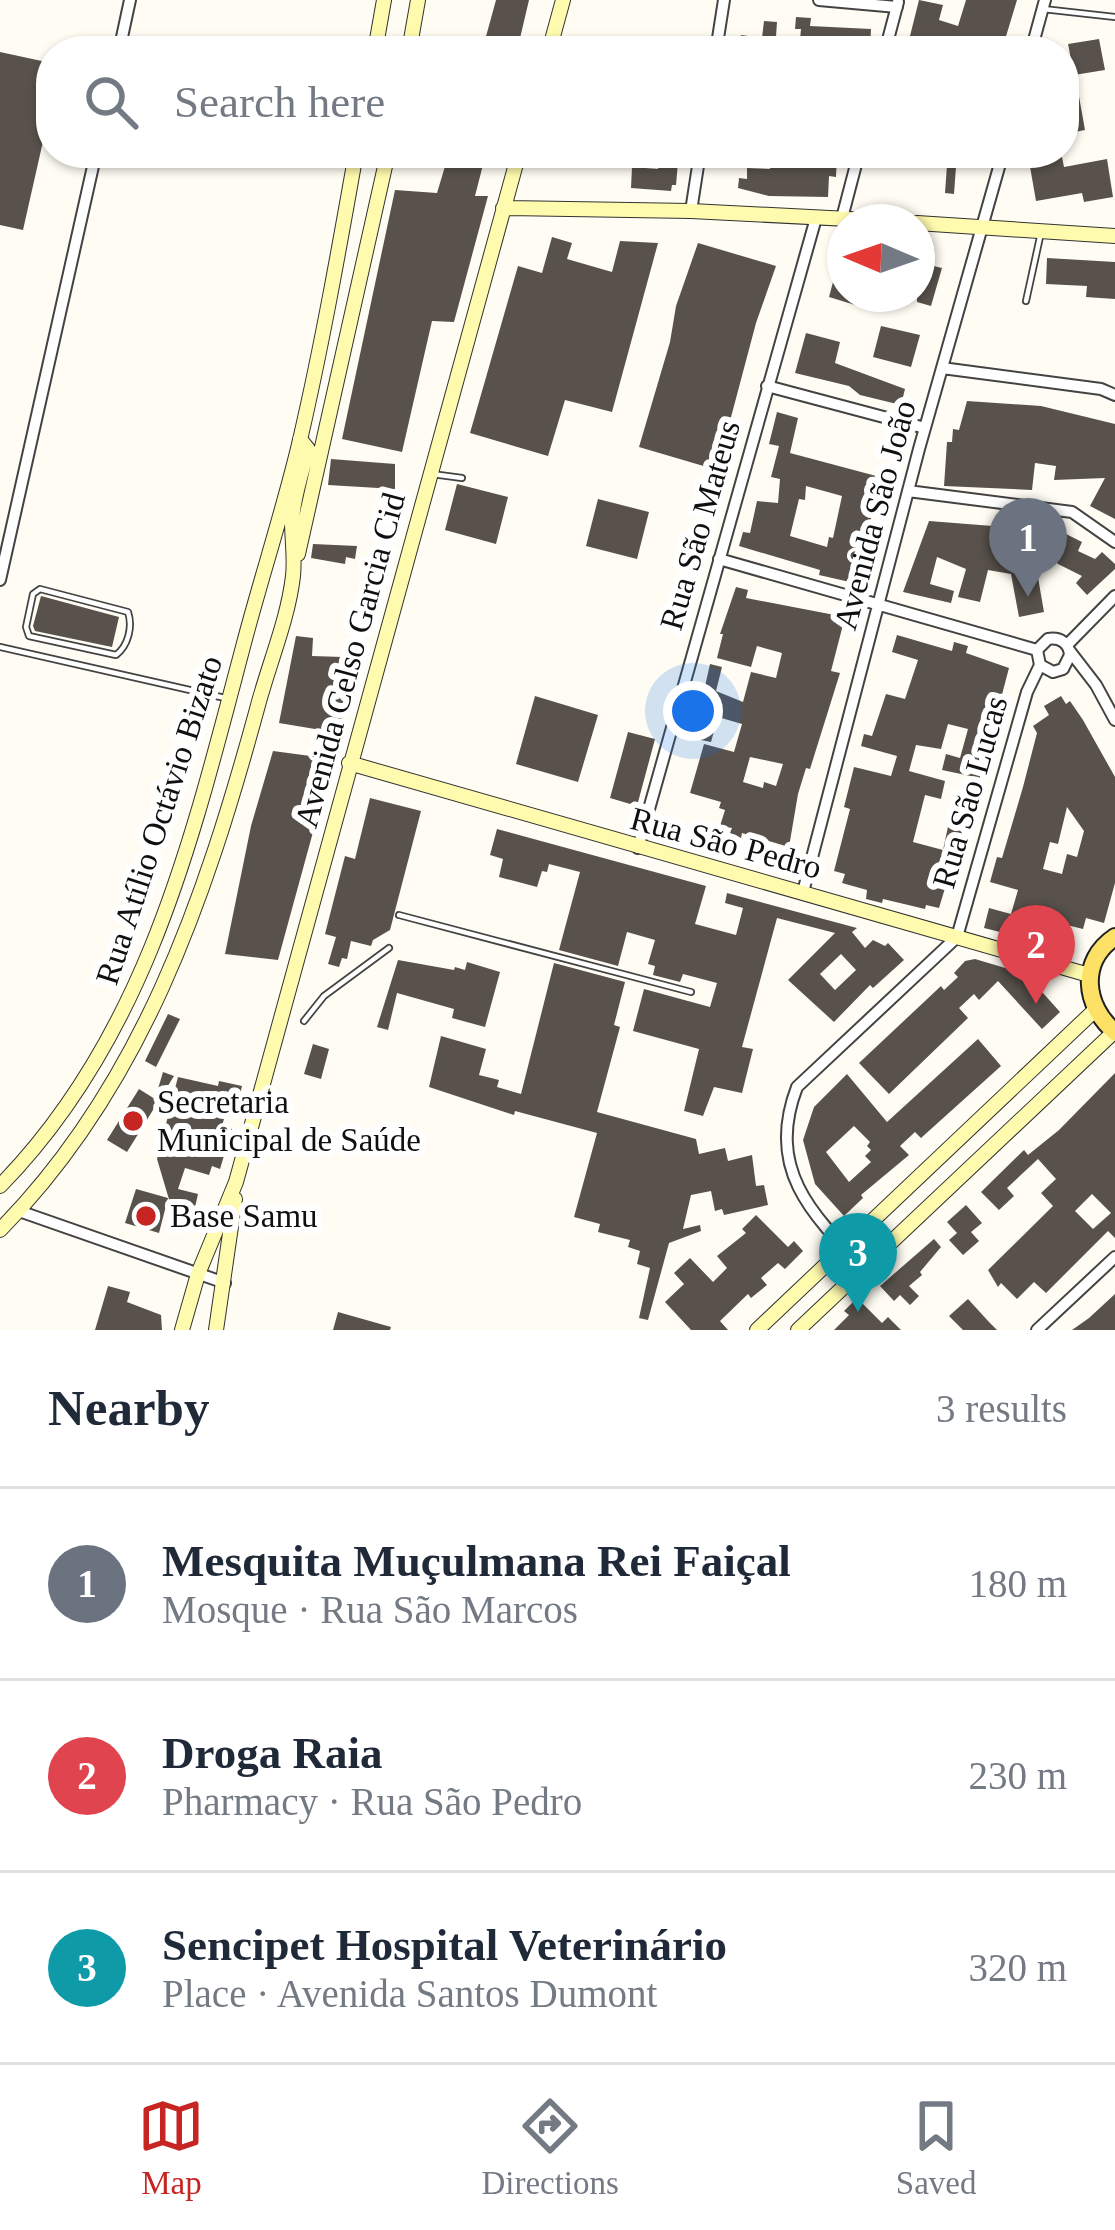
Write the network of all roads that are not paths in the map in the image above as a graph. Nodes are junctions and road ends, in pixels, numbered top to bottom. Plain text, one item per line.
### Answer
1 (130, 0) edge
2 (384, 0) edge
3 (418, 0) edge
4 (563, 0) edge
5 (724, 0) edge
6 (819, 0) edge
7 (898, 3) edge
8 (1044, 4) edge
9 (1115, 17) edge
10 (122, 36) edge
11 (378, 36) edge
12 (412, 36) edge
13 (553, 36) edge
14 (718, 36) edge
15 (889, 36) edge
16 (1035, 36) edge
17 (93, 168) edge
18 (353, 168) edge
19 (385, 168) edge
20 (515, 168) edge
21 (698, 168) edge
22 (855, 168) edge
23 (999, 168) edge
24 (846, 204) edge
25 (503, 208) junction
26 (691, 211) junction
27 (816, 218) junction
28 (827, 218) edge
29 (935, 224) edge
30 (982, 227) junction
31 (1041, 231) junction
32 (1115, 236) edge
33 (1026, 301) dead end
34 (942, 368) junction
35 (767, 386) junction
36 (1115, 395) edge
37 (925, 428) junction
38 (300, 439) junction
39 (430, 474) junction
40 (463, 478) dead end
41 (908, 490) junction
42 (1115, 542) edge
43 (719, 559) junction
44 (293, 577) junction
45 (0, 580) edge
46 (1115, 596) edge
47 (881, 602) junction
48 (130, 623) joint
49 (0, 647) edge
50 (1068, 647) junction
51 (1037, 650) junction
52 (1040, 665) junction
53 (1063, 669) junction
54 (1096, 685) junction
55 (230, 699) junction
56 (1115, 720) edge
57 (349, 763) junction
58 (638, 848) junction
59 (803, 892) junction
60 (399, 915) dead end
61 (957, 937) junction
62 (1115, 937) edge
63 (388, 948) dead end
64 (1089, 975) junction
65 (691, 992) dead end
66 (1095, 1010) junction
67 (304, 1021) dead end
68 (1115, 1032) edge
69 (236, 1182) junction
70 (0, 1186) edge
71 (19, 1210) junction
72 (0, 1229) edge
73 (844, 1247) junction
74 (1115, 1257) edge
75 (864, 1268) junction
76 (198, 1274) junction
77 (225, 1283) junction
78 (182, 1329) edge
79 (212, 1330) edge
80 (757, 1330) edge
81 (798, 1330) edge
82 (1037, 1330) edge

1 - 10 street
2 - 11 street
3 - 12 street
4 - 13 street
5 - 14 street
6 - 7 street
7 - 15 street
8 - 9 lane
8 - 16 street
17 - 45 street
18 - 38 street
19 - 44 street
20 - 25 street, Avenida Celso Garcia Cid
21 - 26 street
22 - 24 street
23 - 30 street, Avenida São João
25 - 26 street
25 - 39 street, Avenida Celso Garcia Cid
26 - 27 street
27 - 28 street
27 - 35 street, Rua São Mateus
29 - 30 street
30 - 31 street
30 - 34 street, Avenida São João
31 - 32 street
31 - 33 lane
34 - 36 street
34 - 37 street, Avenida São João
35 - 37 street
35 - 43 street, Rua São Mateus
37 - 41 street, Avenida São João
38 - 44 street
38 - 55 street, Rua Atílio Octávio Bizato
39 - 40 lane
39 - 57 street, Avenida Celso Garcia Cid
41 - 42 street
41 - 47 street, Avenida São João
43 - 47 street
43 - 58 street, Rua São Mateus
44 - 71 street
46 - 50 street
47 - 51 street
47 - 59 street, Avenida São João
48 - 48 lane
49 - 55 lane
50 - 51 street
50 - 53 street
50 - 54 street
51 - 52 street
52 - 53 street
52 - 61 street, Rua São Lucas
53 - 54 street
54 - 56 street
55 - 70 street, Rua Atílio Octávio Bizato
57 - 58 street, Rua São Pedro
57 - 69 street, Avenida Celso Garcia Cid
58 - 59 street, Rua São Pedro
59 - 61 street, Rua São Pedro
60 - 65 lane
61 - 64 street, Rua São Pedro
61 - 73 street
62 - 64 main road
63 - 67 lane
64 - 66 main road
66 - 68 main road
66 - 73 street
68 - 75 street
69 - 76 street, Avenida Celso Garcia Cid
69 - 77 street, Avenida Celso Garcia Cid
71 - 72 street
71 - 76 street
73 - 75 street
73 - 80 street
74 - 82 street
75 - 81 street
76 - 77 street
76 - 78 street, Avenida Celso Garcia Cid
77 - 79 street, Avenida Celso Garcia Cid
78 - 79 street

